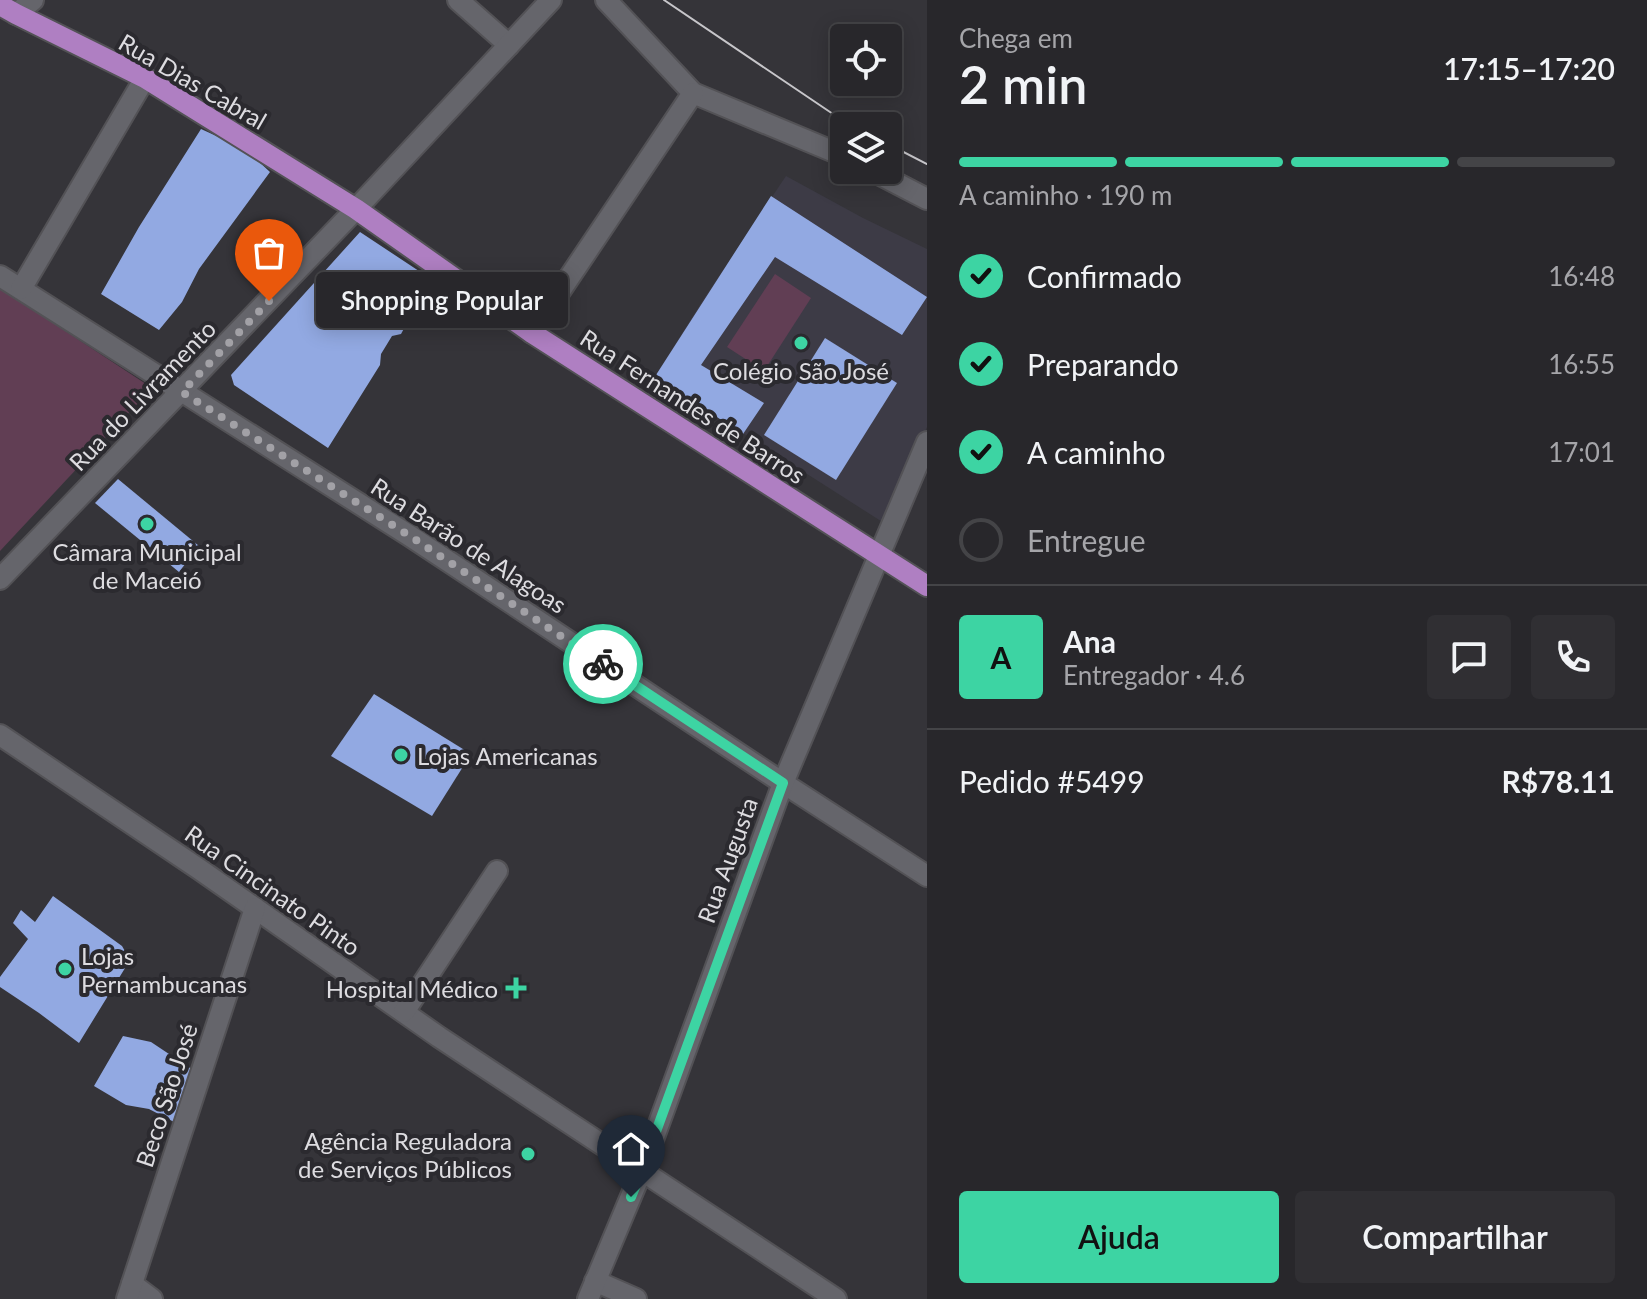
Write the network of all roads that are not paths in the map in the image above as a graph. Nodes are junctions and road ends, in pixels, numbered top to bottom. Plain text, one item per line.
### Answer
1 (33, 0) edge
2 (458, 0) edge
3 (551, 0) edge
4 (606, 0) edge
5 (8, 10) edge
6 (509, 45) junction
7 (145, 78) junction
8 (693, 93) junction
9 (830, 150) edge
10 (898, 184) edge
11 (927, 199) edge
12 (356, 209) junction
13 (0, 276) edge
14 (21, 289) junction
15 (532, 333) junction
16 (182, 392) junction
17 (927, 442) edge
18 (879, 556) junction
19 (0, 579) edge
20 (927, 586) edge
21 (0, 735) edge
22 (783, 783) junction
23 (497, 871) dead end
24 (927, 876) edge
25 (255, 908) junction
26 (404, 1012) junction
27 (642, 1170) junction
28 (591, 1290) edge
29 (129, 1292) edge
30 (152, 1299) edge
31 (636, 1299) edge
32 (836, 1299) edge

1 - 5 street
2 - 6 street
3 - 6 street, Rua do Livramento
4 - 8 street
5 - 7 main road, Rua Dias Cabral
6 - 12 street, Rua do Livramento
7 - 12 main road, Rua Dias Cabral
7 - 14 street
8 - 9 street
8 - 15 street
10 - 11 street
12 - 15 main road, Rua Fernandes de Barros
12 - 16 street, Rua do Livramento
13 - 14 street, Rua Barão de Alagoas
14 - 16 street, Rua Barão de Alagoas
15 - 18 main road, Rua Fernandes de Barros
16 - 19 street, Rua do Livramento
16 - 22 street, Rua Barão de Alagoas
17 - 18 street, Rua Augusta
18 - 20 main road, Rua Fernandes de Barros
18 - 22 street, Rua Augusta
21 - 25 street, Rua Cincinato Pinto
22 - 24 street, Rua Barão de Alagoas
22 - 27 street, Rua Augusta
23 - 26 street
25 - 26 street, Rua Cincinato Pinto
25 - 29 street, Beco São José
26 - 27 street, Rua Cincinato Pinto
27 - 28 street, Rua Augusta
27 - 32 street, Rua Cincinato Pinto
28 - 31 street
29 - 30 street

